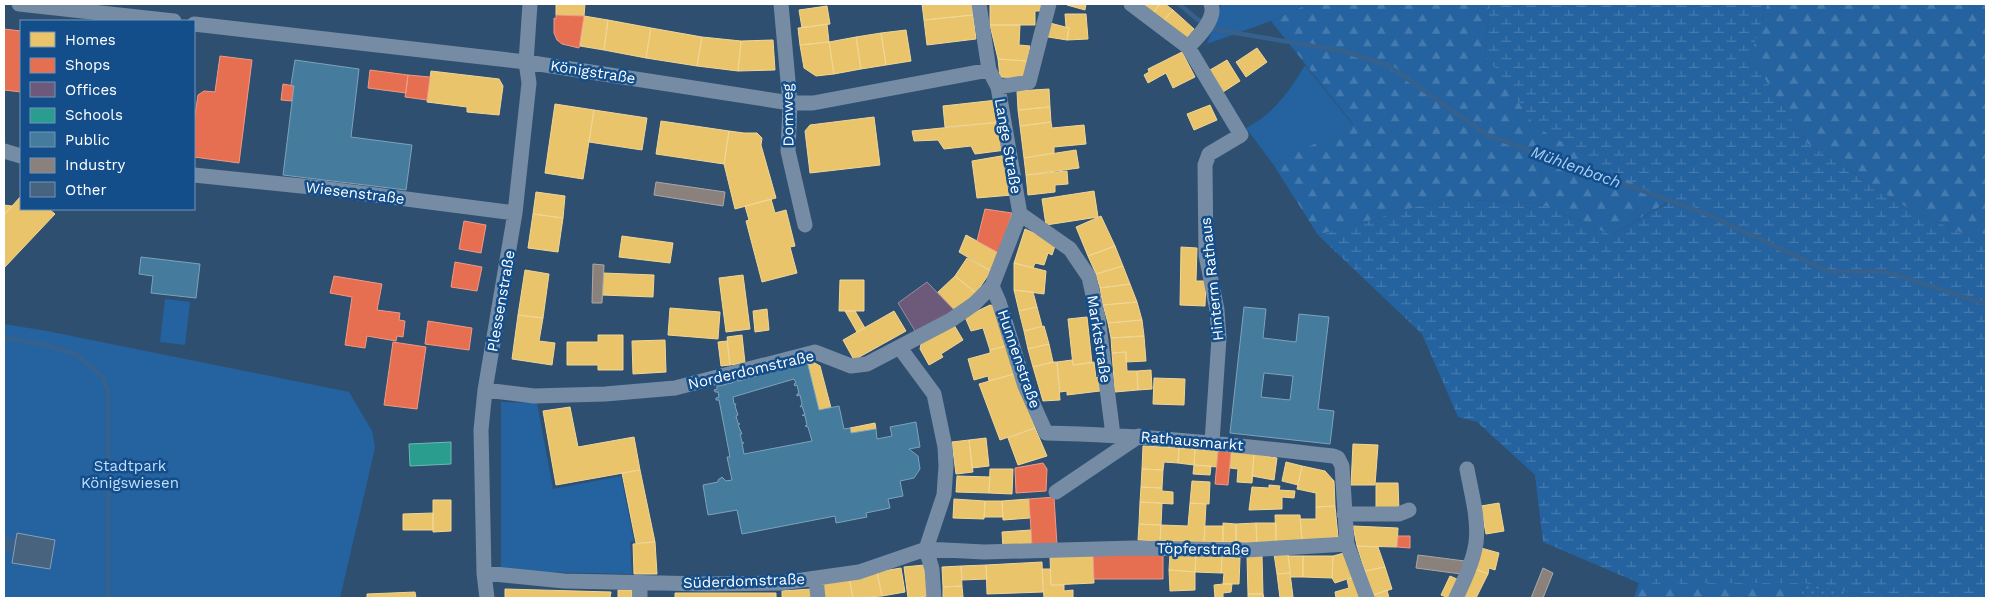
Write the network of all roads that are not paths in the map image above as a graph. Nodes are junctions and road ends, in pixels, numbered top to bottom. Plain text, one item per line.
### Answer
1 (19, 4) edge
2 (530, 4) edge
3 (781, 4) edge
4 (979, 4) edge
5 (1049, 4) edge
6 (1131, 4) edge
7 (1211, 10) edge
8 (165, 20) edge
9 (195, 24) edge
10 (1188, 47) junction
11 (526, 62) junction
12 (990, 70) junction
13 (998, 87) junction
14 (790, 103) junction
15 (4, 151) edge
16 (20, 156) edge
17 (195, 175) edge
18 (516, 212) junction
19 (1020, 214) junction
20 (805, 225) dead end
21 (992, 286) junction
22 (900, 348) junction
23 (485, 390) junction
24 (1046, 433) joint
25 (1113, 435) junction
26 (1139, 436) junction
27 (1212, 442) junction
28 (1466, 469) dead end
29 (1056, 492) dead end
30 (1409, 510) dead end
31 (1344, 514) junction
32 (1347, 544) junction
33 (926, 549) junction
34 (1059, 550) joint
35 (484, 573) junction
36 (816, 579) junction
37 (640, 582) junction
38 (487, 598) edge
39 (640, 598) edge
40 (818, 598) edge
41 (934, 598) edge
42 (1367, 598) edge
43 (1456, 598) edge

1 - 8 street
2 - 11 street, Plessenstraße
3 - 14 street, Domweg
4 - 12 street, Lange Straße
5 - 13 street
6 - 10 street
7 - 10 street
9 - 11 street, Königstraße
10 - 27 street, Hinterm Rathaus
11 - 14 street, Königstraße
11 - 18 street, Plessenstraße
12 - 13 street, Lange Straße
12 - 14 street, Königstraße
13 - 19 street, Lange Straße
14 - 20 street, Domweg
15 - 16 street
17 - 18 street, Wiesenstraße
18 - 23 street, Plessenstraße
19 - 21 street, Lange Straße
19 - 25 street, Marktstraße
21 - 22 street, Norderdomstraße
21 - 24 street, Hunnenstraße
22 - 23 street, Norderdomstraße
22 - 33 street
23 - 35 street, Plessenstraße
24 - 25 street, Rathausmarkt
25 - 26 street, Rathausmarkt
26 - 27 street, Rathausmarkt
26 - 29 street
27 - 31 street, Rathausmarkt
28 - 43 street
30 - 31 street
31 - 32 street
32 - 34 street, Töpferstraße
32 - 42 street
33 - 34 street, Süderdomstraße
33 - 36 street, Süderdomstraße
33 - 41 street
35 - 37 street, Süderdomstraße
35 - 38 street, Plessenstraße
36 - 37 street, Süderdomstraße
36 - 40 street
37 - 39 street

